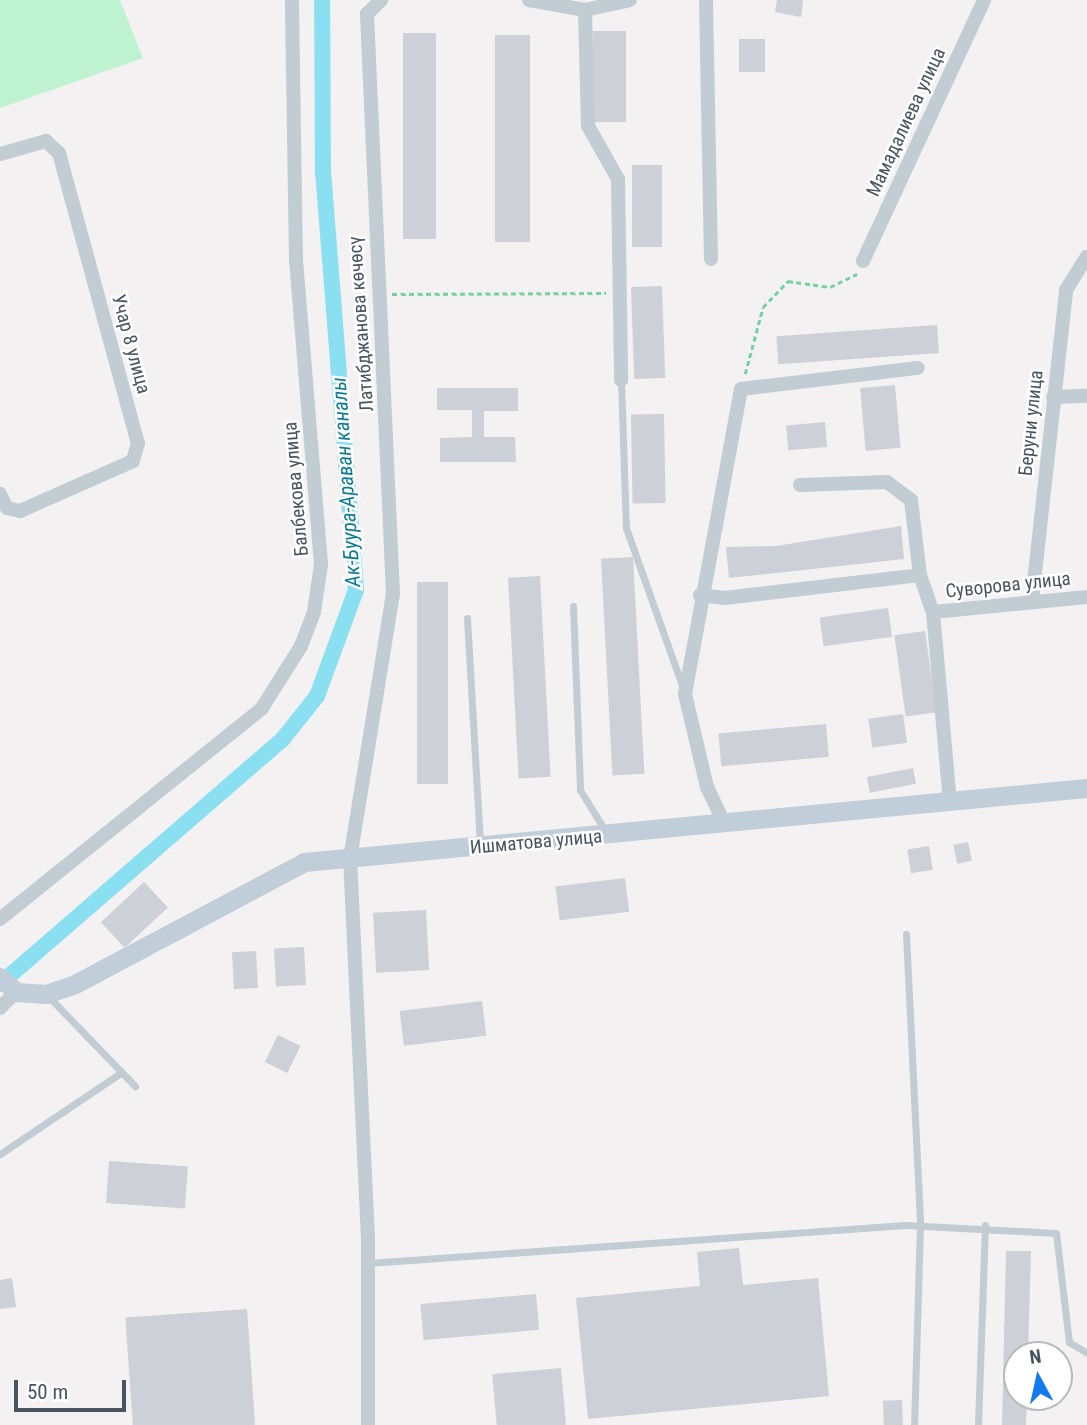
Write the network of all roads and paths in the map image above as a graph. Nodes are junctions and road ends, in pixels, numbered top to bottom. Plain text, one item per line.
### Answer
1 (292, 0) edge
2 (381, 0) edge
3 (529, 0) edge
4 (630, 0) edge
5 (706, 0) edge
6 (984, 0) edge
7 (585, 10) junction
8 (0, 154) edge
9 (1087, 257) edge
10 (711, 259) dead end
11 (863, 261) joint
12 (620, 293) junction
13 (377, 295) junction
14 (918, 368) dead end
15 (621, 380) joint
16 (741, 389) junction
17 (1087, 396) edge
18 (1053, 397) junction
19 (800, 485) dead end
20 (0, 494) edge
21 (920, 575) junction
22 (700, 595) junction
23 (1087, 597) edge
24 (1031, 600) junction
25 (573, 606) dead end
26 (933, 612) junction
27 (467, 618) dead end
28 (685, 694) junction
29 (1087, 788) edge
30 (950, 803) junction
31 (725, 825) junction
32 (608, 836) junction
33 (480, 848) junction
34 (350, 859) junction
35 (0, 919) edge
36 (906, 934) dead end
37 (0, 976) edge
38 (16, 992) junction
39 (46, 994) junction
40 (0, 1008) edge
41 (122, 1072) junction
42 (135, 1086) dead end
43 (0, 1154) edge
44 (920, 1225) junction
45 (985, 1225) junction
46 (368, 1263) junction
47 (1087, 1353) edge
48 (368, 1425) edge
49 (914, 1425) edge
50 (978, 1425) edge

1 - 35 street, Балбекова улица
2 - 13 street, Латибджанова көчөсү
3 - 7 street
4 - 7 street
5 - 10 street
6 - 11 street, Мамадалиева улица
7 - 12 street
8 - 20 street, Учар 8 улица
9 - 18 street, Беруни улица
11 - 16 path
12 - 13 path
12 - 15 street
13 - 34 street, Латибджанова көчөсү
14 - 16 street
15 - 28 lane
16 - 22 street
17 - 18 street
18 - 24 street, Беруни улица
19 - 21 street
21 - 22 street
21 - 26 street
22 - 28 street
23 - 24 street, Суворова улица
24 - 26 street, Суворова улица
25 - 32 lane
26 - 30 street
27 - 33 lane
28 - 31 street
29 - 30 main road, Ишматова улица
30 - 31 main road, Ишматова улица
31 - 32 main road, Ишматова улица
32 - 33 main road, Ишматова улица
33 - 34 main road, Ишматова улица
34 - 39 main road, Ишматова улица
34 - 46 street, Латибджанова көчөсү
36 - 44 lane
37 - 38 main road
38 - 39 main road, Ишматова улица
38 - 40 street
39 - 41 lane
41 - 42 lane
41 - 43 lane
44 - 45 lane
44 - 46 lane
44 - 49 lane
45 - 47 lane
45 - 50 lane
46 - 48 street, Латибджанова көчөсү

